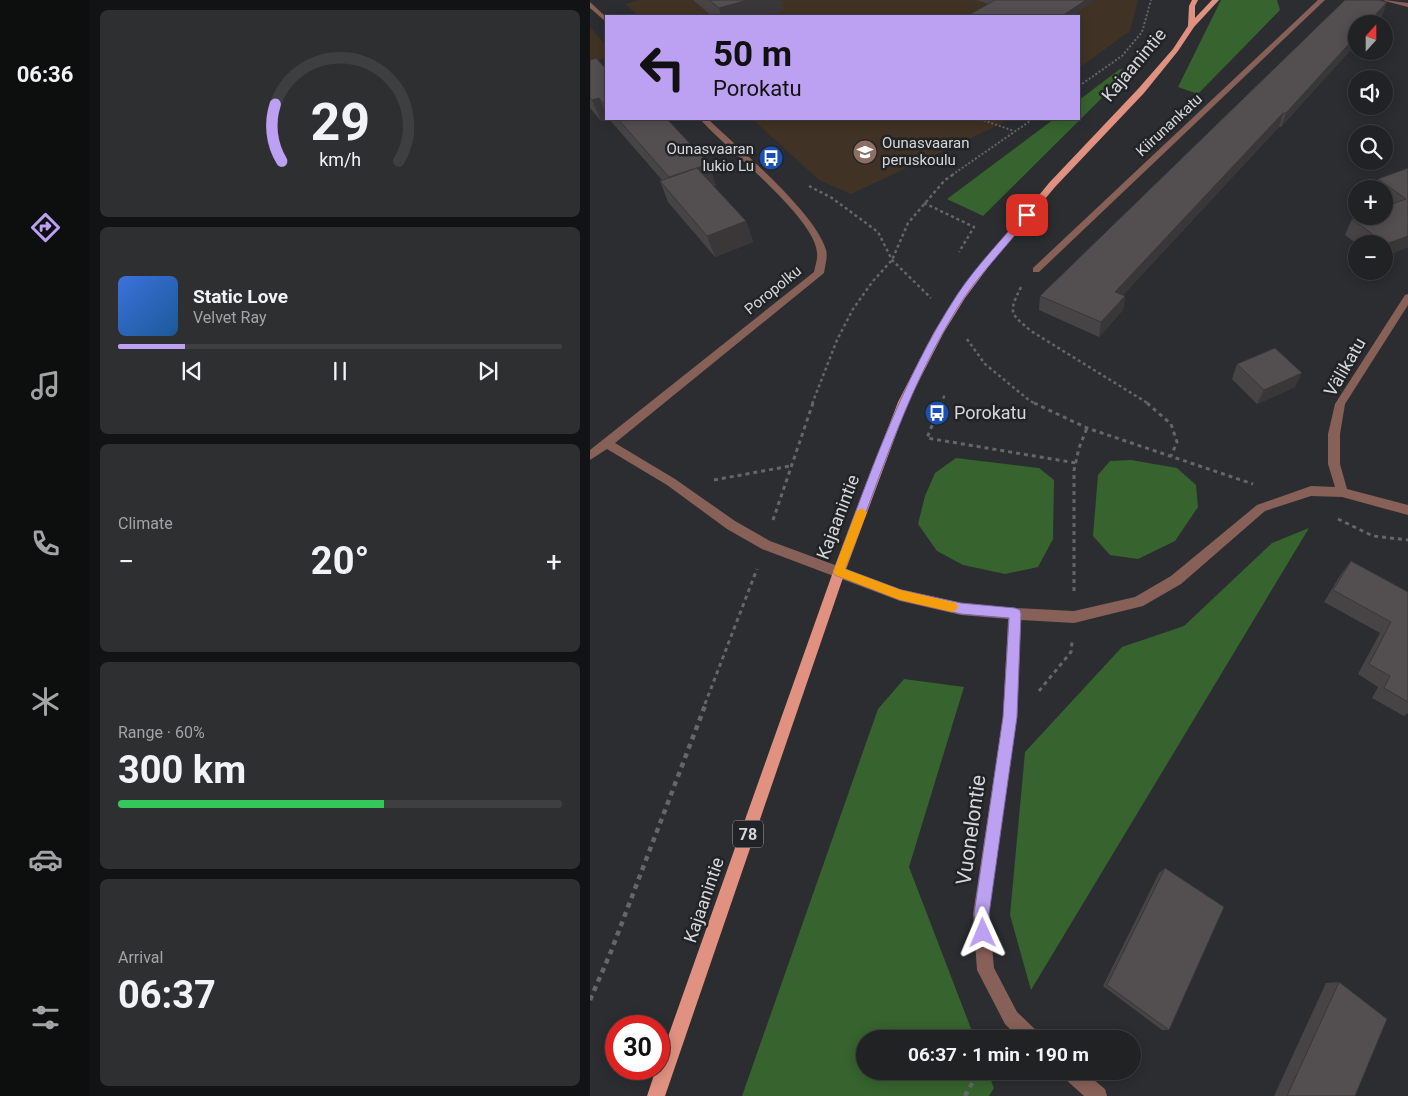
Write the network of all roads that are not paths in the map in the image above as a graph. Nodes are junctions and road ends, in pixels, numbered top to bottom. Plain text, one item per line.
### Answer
1 (1195, 0) edge
2 (1216, 0) edge
3 (1322, 0) edge
4 (1387, 0) edge
5 (590, 4) edge
6 (1408, 5) edge
7 (605, 19) edge
8 (1191, 26) junction
9 (705, 120) edge
10 (1036, 270) road end
11 (1408, 297) edge
12 (608, 444) junction
13 (590, 456) edge
14 (1342, 492) junction
15 (1408, 510) edge
16 (839, 572) junction
17 (1015, 614) junction
18 (1024, 1030) edge
19 (1079, 1080) edge
20 (656, 1096) edge
21 (1098, 1096) edge

1 - 8 main road, Kajaanintie / 78
2 - 8 main road, Kajaanintie / 78
3 - 10 street, Kiirunankatu
4 - 6 street
5 - 7 street
8 - 16 main road, Kajaanintie / 78
9 - 12 street, Poropolku
11 - 14 street, Välikatu
12 - 13 street, Poropolku
12 - 16 street
14 - 15 street
14 - 17 street
16 - 17 street
16 - 20 main road, Kajaanintie / 78
17 - 18 street, Vuonelontie
19 - 21 street

